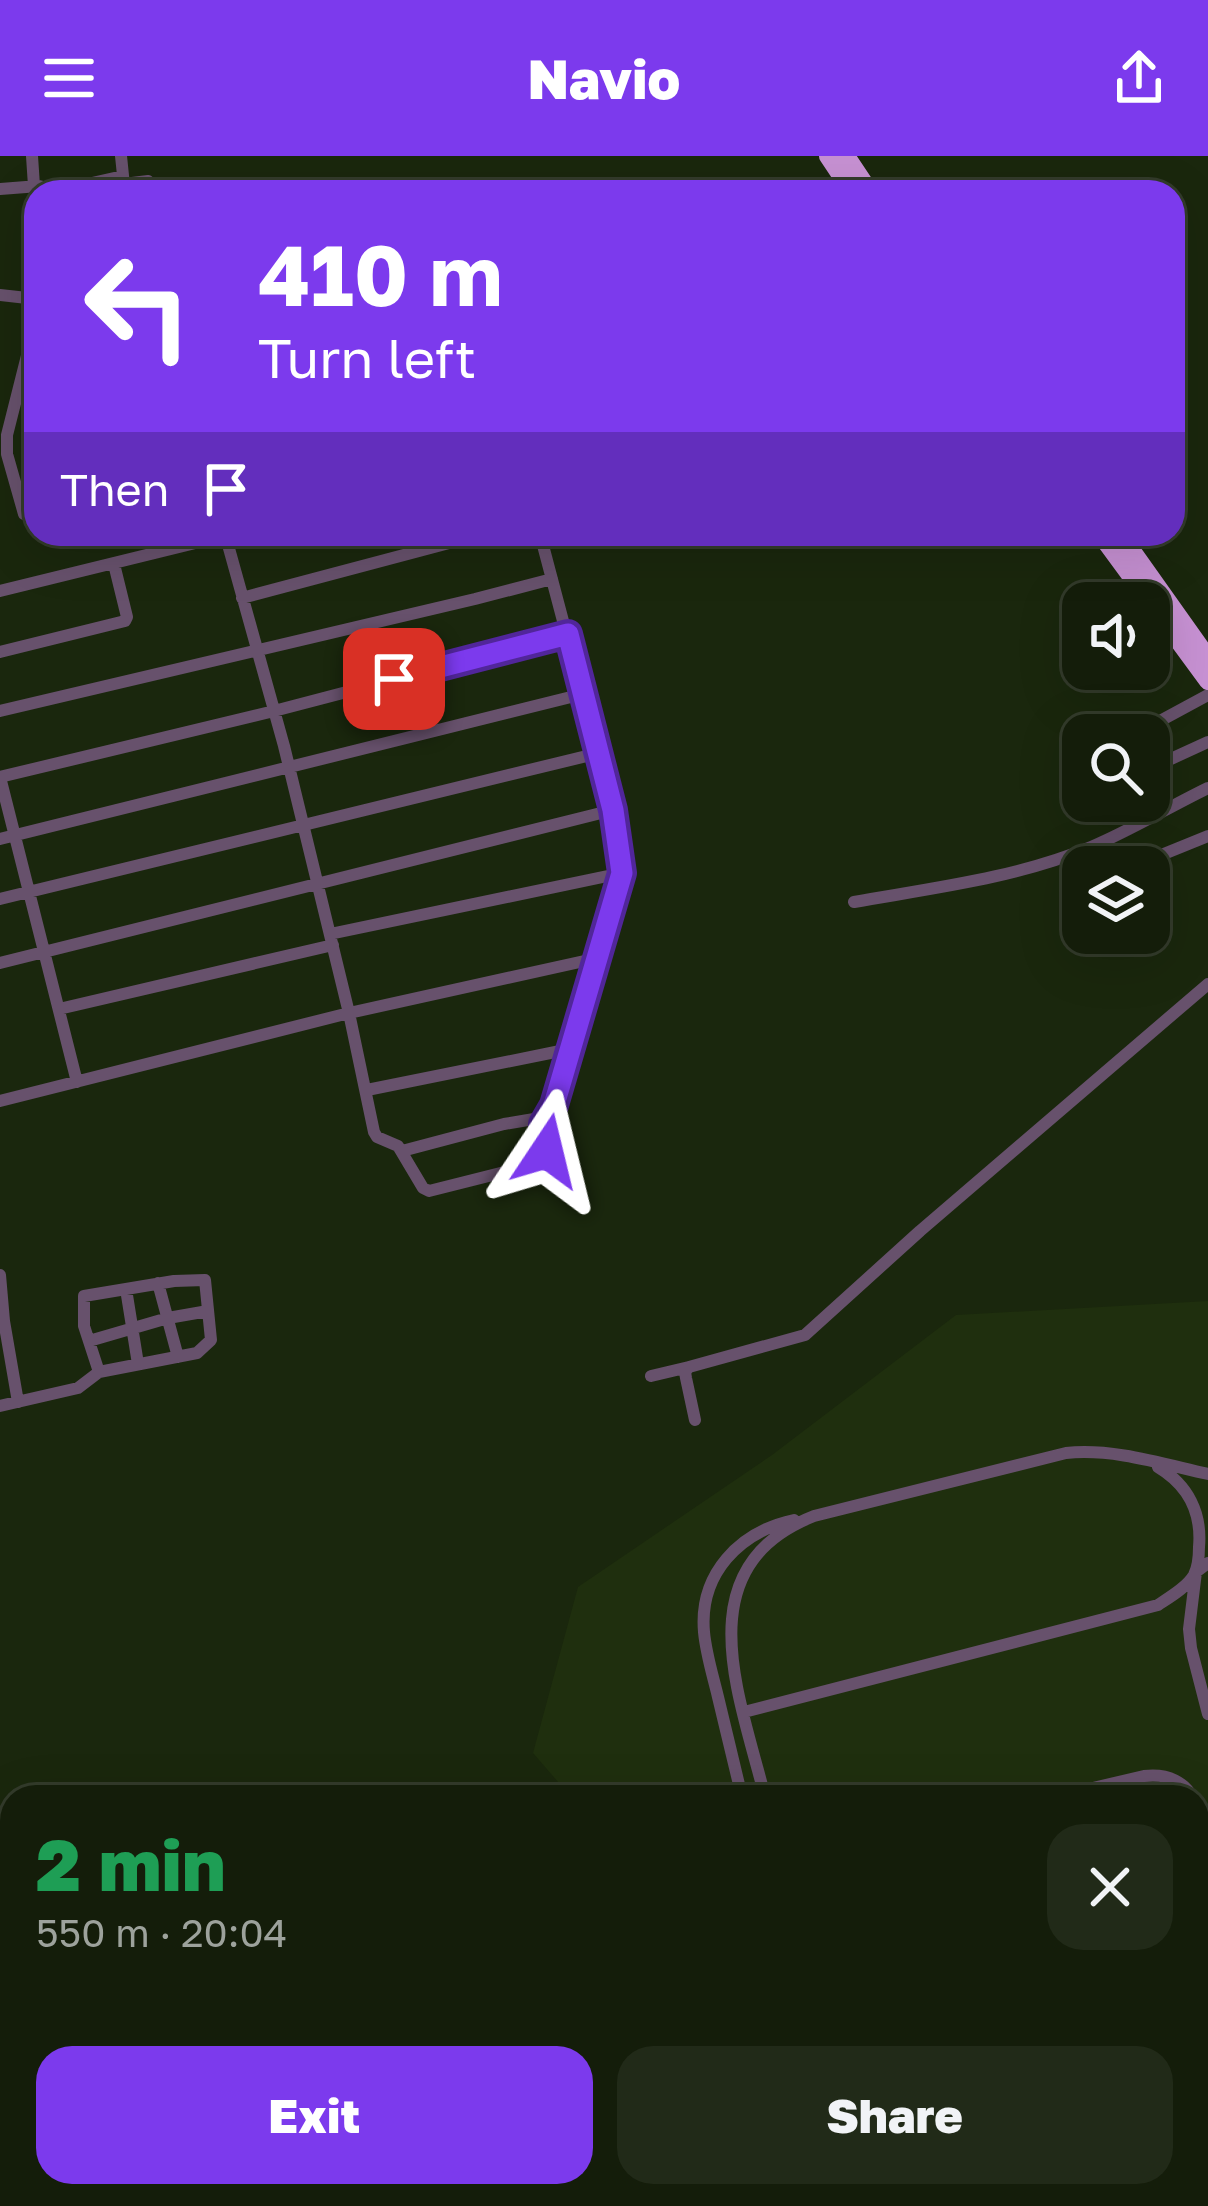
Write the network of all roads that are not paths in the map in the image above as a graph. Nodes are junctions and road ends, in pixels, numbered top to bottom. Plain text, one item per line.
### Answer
1 (24, 368) edge
2 (24, 514) dead end
3 (184, 546) edge
4 (230, 546) edge
5 (438, 546) edge
6 (543, 546) edge
7 (1124, 548) edge
8 (114, 564) junction
9 (552, 579) junction
10 (0, 591) edge
11 (242, 598) junction
12 (568, 634) junction
13 (257, 650) junction
14 (0, 652) edge
15 (1208, 656) edge
16 (1208, 681) edge
17 (584, 694) junction
18 (1208, 695) edge
19 (0, 711) edge
20 (274, 711) junction
21 (1170, 716) edge
22 (1208, 742) edge
23 (599, 753) junction
24 (1170, 759) edge
25 (289, 767) junction
26 (0, 777) edge
27 (1208, 788) edge
28 (613, 810) junction
29 (304, 826) junction
30 (1208, 836) edge
31 (7, 837) edge
32 (1170, 851) edge
33 (622, 873) junction
34 (317, 884) junction
35 (29, 892) junction
36 (0, 899) edge
37 (854, 902) dead end
38 (331, 939) junction
39 (44, 952) junction
40 (598, 958) junction
41 (0, 963) edge
42 (1208, 984) edge
43 (58, 1009) junction
44 (349, 1013) junction
45 (570, 1049) junction
46 (77, 1082) junction
47 (367, 1090) junction
48 (0, 1102) edge
49 (545, 1117) junction
50 (402, 1151) junction
51 (0, 1275) edge
52 (158, 1283) junction
53 (127, 1289) junction
54 (208, 1311) junction
55 (167, 1318) junction
56 (2, 1321) edge
57 (133, 1327) junction
58 (89, 1341) junction
59 (178, 1357) junction
60 (5, 1361) edge
61 (138, 1364) junction
62 (689, 1366) junction
63 (99, 1372) junction
64 (651, 1376) dead end
65 (18, 1402) junction
66 (0, 1406) edge
67 (695, 1420) dead end
68 (1135, 1458) junction
69 (1208, 1474) edge
70 (814, 1516) junction
71 (1208, 1562) edge
72 (1196, 1573) junction
73 (744, 1712) junction
74 (1208, 1714) edge
75 (739, 1785) edge
76 (762, 1785) edge
77 (1106, 1785) edge
78 (1186, 1785) edge

1 - 2 street
3 - 8 street
4 - 11 street
5 - 11 street
6 - 9 street
7 - 15 highway
7 - 16 highway
8 - 10 street
8 - 14 street
9 - 12 street
9 - 13 street
11 - 13 street
12 - 17 street
12 - 20 street
13 - 19 street
13 - 20 street
17 - 23 street
17 - 25 street
18 - 21 street
20 - 25 street
20 - 26 street
22 - 24 street
23 - 28 street
23 - 29 street
25 - 29 street
25 - 31 street
26 - 31 street
27 - 37 street
28 - 33 street
28 - 34 street
29 - 34 street
29 - 35 street
30 - 32 street
31 - 35 street
33 - 38 street
33 - 40 street
34 - 38 street
34 - 39 street
35 - 36 street
35 - 39 street
38 - 43 street
38 - 44 street
39 - 41 street
39 - 43 street
40 - 44 street
40 - 45 street
42 - 62 street
43 - 46 street
44 - 46 street
44 - 47 street
45 - 47 street
45 - 49 street
46 - 48 street
47 - 50 street
49 - 50 street
49 - 50 street
51 - 56 street
52 - 53 street
52 - 54 street
52 - 55 street
53 - 57 street
53 - 58 street
54 - 55 street
54 - 59 street
55 - 57 street
55 - 59 street
56 - 60 street
57 - 58 street
57 - 61 street
58 - 63 street
59 - 61 street
60 - 65 street
61 - 63 street
62 - 64 street
62 - 67 street
63 - 65 street
65 - 66 street
68 - 69 street
68 - 70 street
68 - 72 street
70 - 73 street
70 - 75 street
71 - 72 street
72 - 73 street
72 - 74 street
73 - 76 street
77 - 78 street

